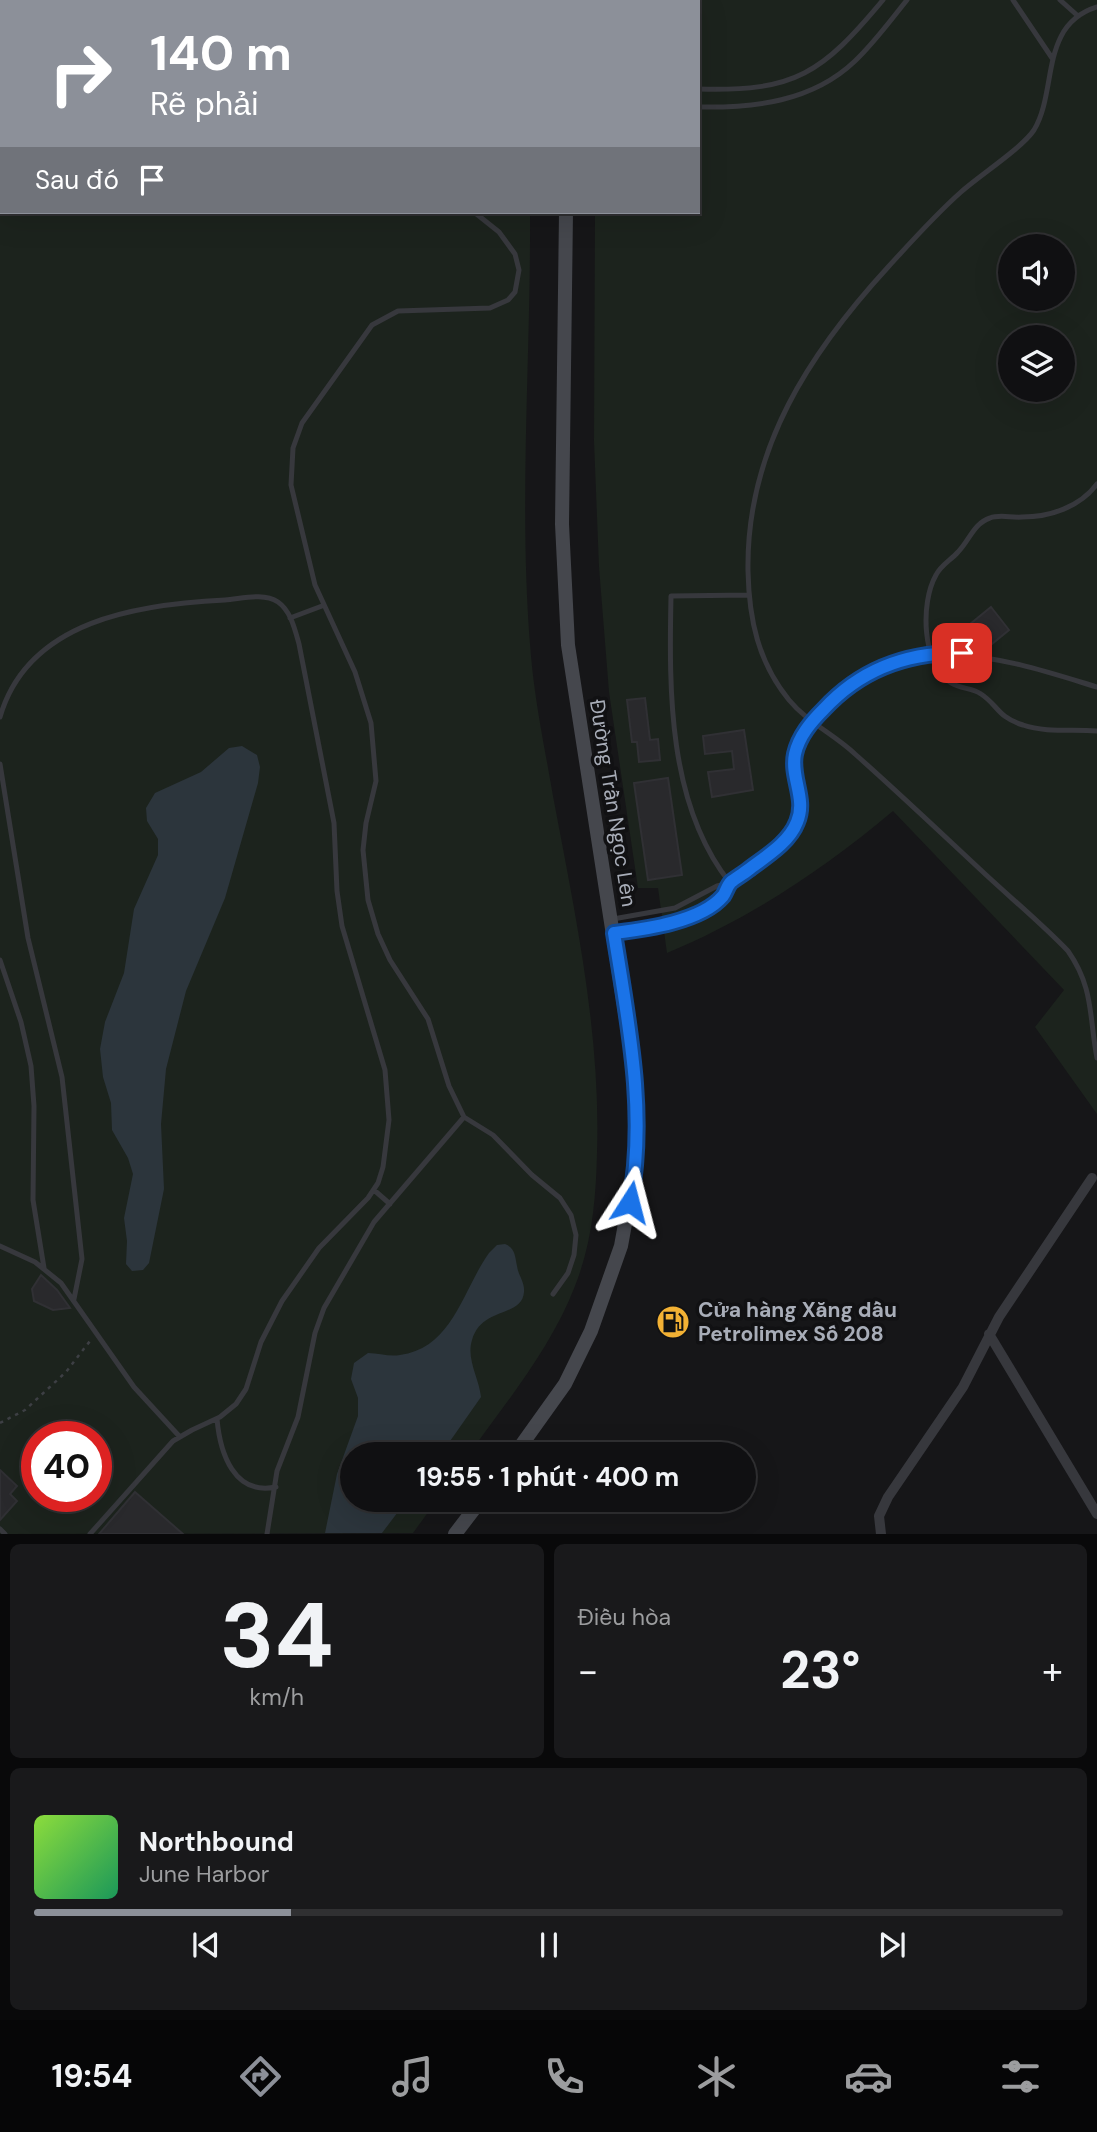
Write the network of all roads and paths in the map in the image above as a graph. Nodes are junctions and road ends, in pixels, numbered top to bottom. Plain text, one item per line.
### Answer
1 (883, 0) edge
2 (907, 0) edge
3 (1013, 0) edge
4 (1060, 0) edge
5 (1097, 7) edge
6 (1078, 16) junction
7 (1052, 58) junction
8 (700, 89) edge
9 (700, 107) edge
10 (476, 214) edge
11 (566, 214) edge
12 (1097, 484) edge
13 (749, 595) junction
14 (322, 606) junction
15 (290, 618) junction
16 (931, 654) junction
17 (1097, 687) edge
18 (0, 717) edge
19 (812, 722) junction
20 (1097, 731) edge
21 (0, 764) edge
22 (1, 783) edge
23 (730, 883) junction
24 (612, 926) junction
25 (0, 960) edge
26 (1097, 1058) edge
27 (464, 1117) junction
28 (1092, 1178) dead end
29 (374, 1190) junction
30 (390, 1204) junction
31 (0, 1246) edge
32 (44, 1268) junction
33 (553, 1294) dead end
34 (74, 1299) junction
35 (95, 1332) junction
36 (989, 1334) junction
37 (217, 1419) junction
38 (0, 1423) edge
39 (180, 1437) junction
40 (524, 1442) edge
41 (276, 1487) junction
42 (472, 1512) edge
43 (1097, 1514) edge
44 (0, 1529) edge
45 (5, 1534) edge
46 (90, 1534) edge
47 (267, 1534) edge
48 (455, 1534) edge
49 (881, 1534) edge

1 - 8 lane
2 - 9 lane
3 - 7 lane
4 - 6 lane
5 - 6 lane
6 - 7 lane
7 - 13 lane
10 - 14 lane
11 - 24 street, Đường Trần Ngọc Lên
12 - 16 lane
13 - 19 lane
13 - 23 lane
14 - 15 lane
14 - 27 lane
15 - 18 lane
15 - 29 lane
16 - 17 lane
16 - 19 lane
16 - 20 lane
19 - 23 lane
19 - 26 lane
21 - 22 lane
22 - 34 lane
23 - 24 lane
23 - 24 lane
24 - 40 street, Đường Trần Ngọc Lên
25 - 32 lane
27 - 30 lane
27 - 33 lane
28 - 36 street
29 - 30 lane
29 - 37 lane
30 - 41 lane
31 - 32 lane
32 - 34 lane
34 - 35 lane
35 - 38 path
35 - 39 lane
36 - 43 street
36 - 49 street
37 - 39 lane
37 - 41 lane
39 - 46 lane
41 - 47 lane
42 - 48 street
44 - 45 lane

